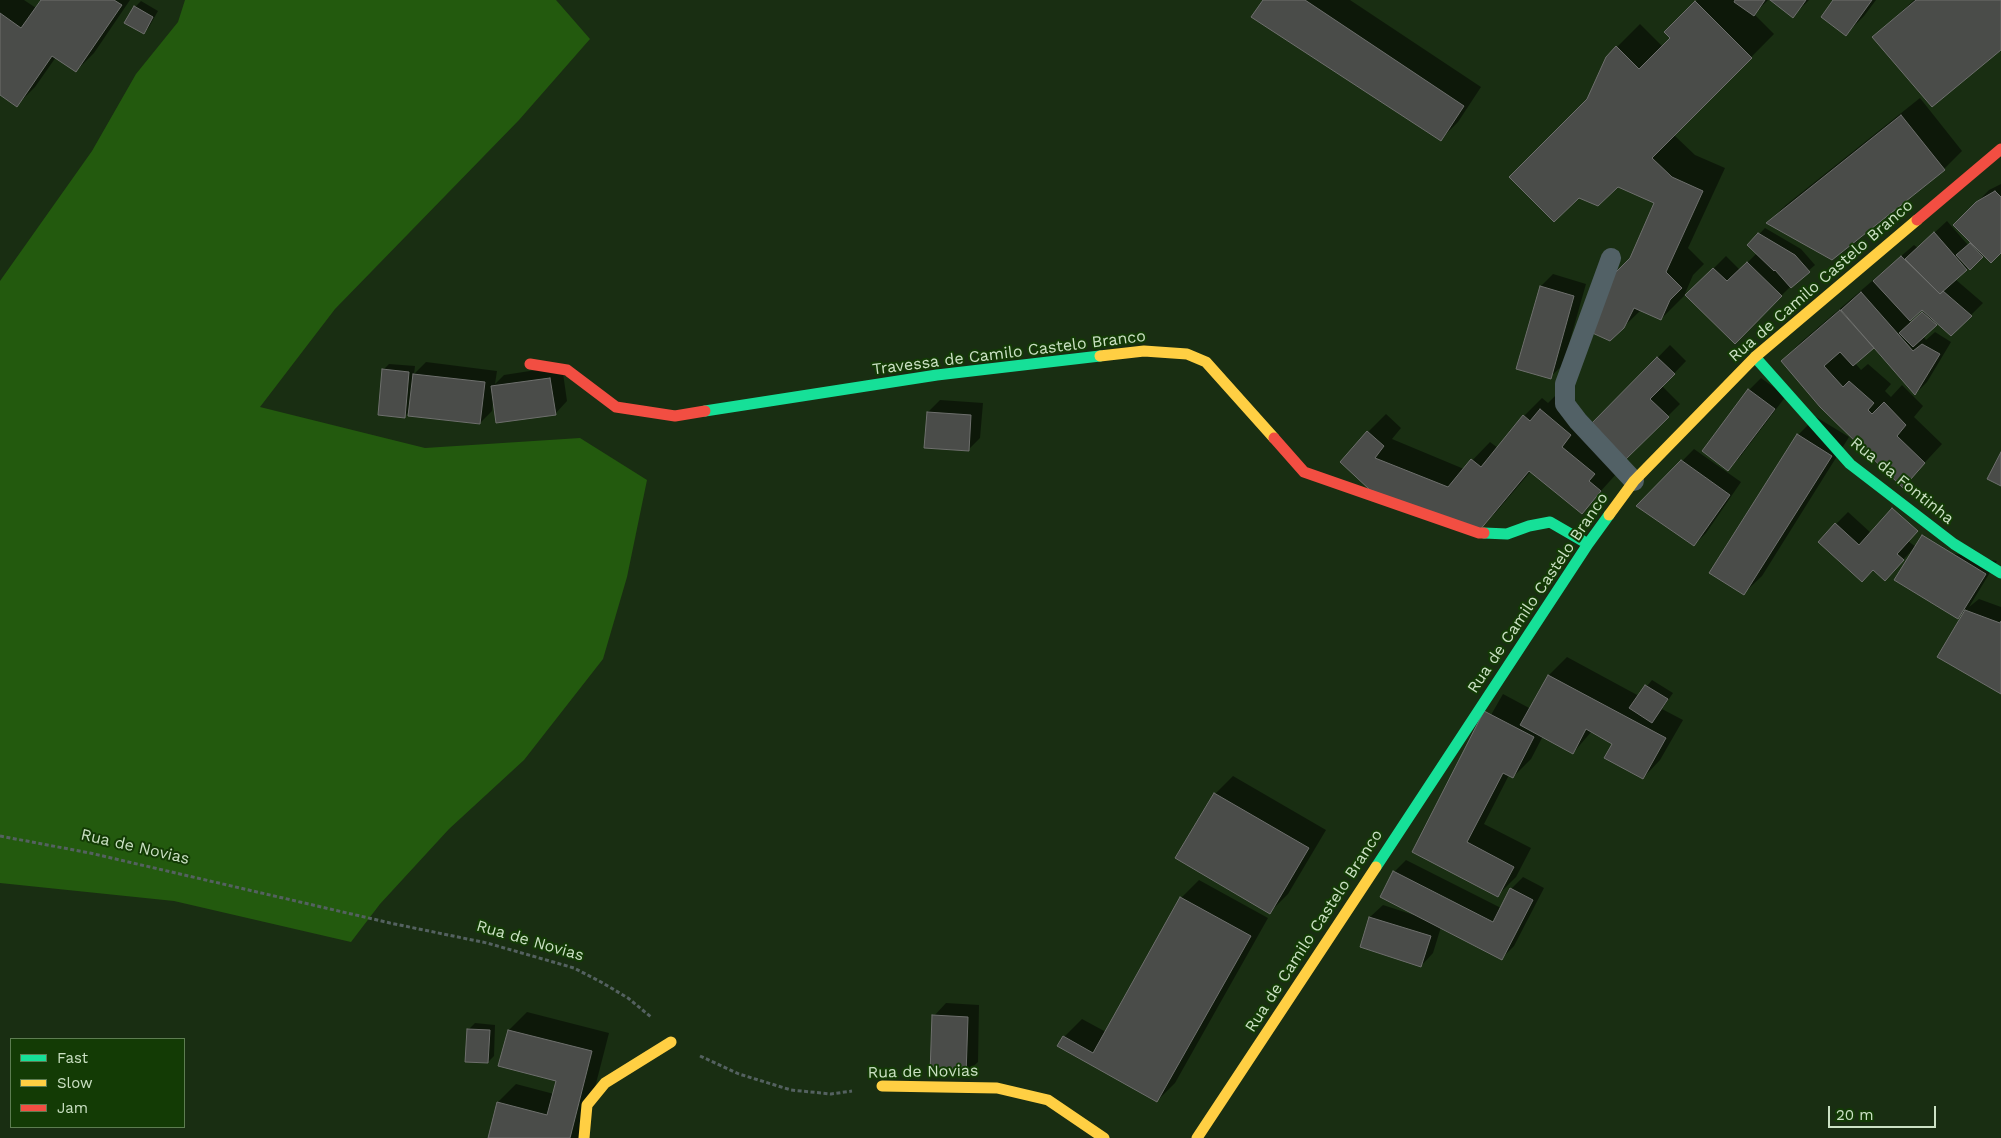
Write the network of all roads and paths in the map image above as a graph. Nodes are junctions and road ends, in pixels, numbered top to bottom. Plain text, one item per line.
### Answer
1 (2001, 150) edge
2 (1611, 258) dead end
3 (1755, 357) junction
4 (530, 364) dead end
5 (1634, 481) junction
6 (1588, 544) junction
7 (2001, 573) edge
8 (0, 836) edge
9 (671, 1042) junction
10 (882, 1086) joint
11 (584, 1138) edge
12 (1104, 1138) edge
13 (1197, 1138) edge

1 - 3 street, Rua de Camilo Castelo Branco
2 - 5 lane
3 - 5 street, Rua de Camilo Castelo Branco
3 - 7 street, Rua da Fontinha
4 - 6 street, Travessa de Camilo Castelo Branco
5 - 6 street, Rua de Camilo Castelo Branco
6 - 13 street, Rua de Camilo Castelo Branco
8 - 9 path, Rua de Novias
9 - 10 path, Rua de Novias
9 - 11 street
10 - 12 street, Rua de Novias

